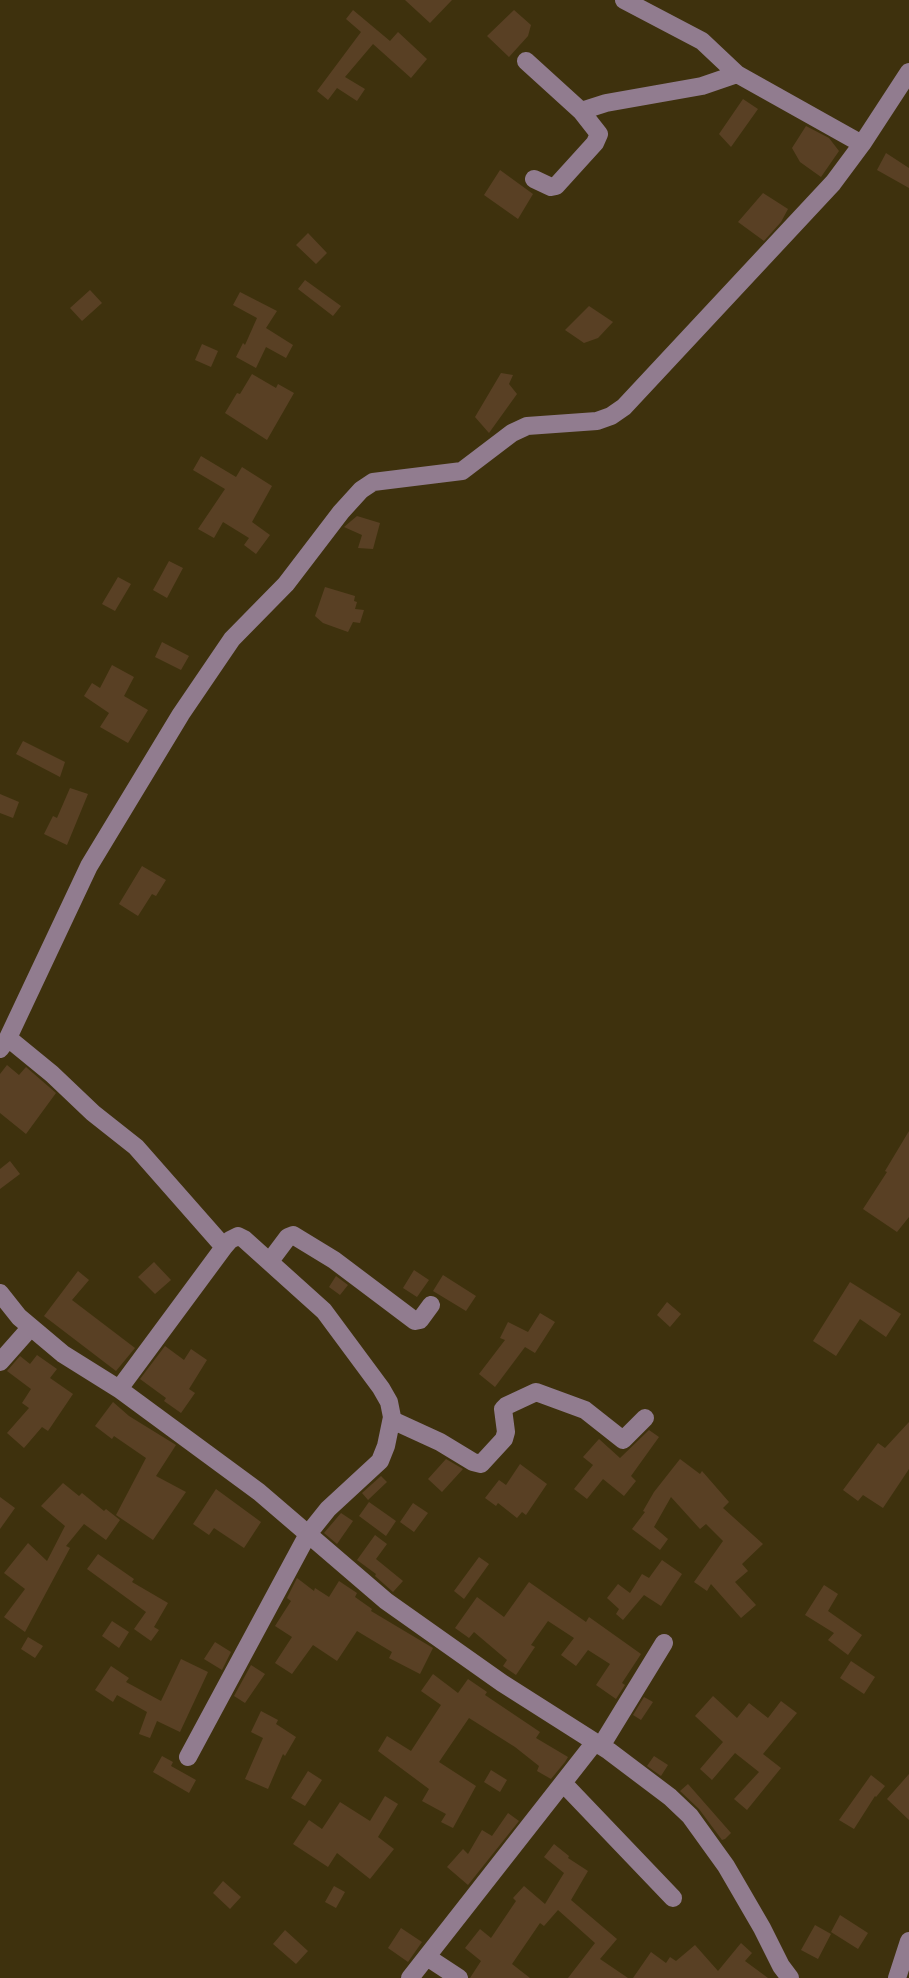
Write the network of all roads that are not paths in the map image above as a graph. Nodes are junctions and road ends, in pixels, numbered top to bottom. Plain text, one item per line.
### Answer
1 (624, 0) edge
2 (526, 61) dead end
3 (909, 72) edge
4 (737, 74) junction
5 (581, 111) junction
6 (862, 144) junction
7 (534, 179) dead end
8 (4, 1044) edge
9 (224, 1247) junction
10 (270, 1261) junction
11 (0, 1293) edge
12 (431, 1305) dead end
13 (31, 1327) junction
14 (0, 1362) edge
15 (119, 1389) junction
16 (645, 1418) dead end
17 (392, 1420) junction
18 (308, 1534) junction
19 (664, 1643) dead end
20 (598, 1744) junction
21 (188, 1757) dead end
22 (564, 1784) junction
23 (673, 1898) dead end
24 (909, 1941) edge
25 (427, 1956) junction
26 (410, 1978) edge
27 (459, 1978) edge
28 (790, 1978) edge
29 (897, 1978) edge

1 - 4 street
2 - 5 street
3 - 6 street
4 - 5 street
4 - 6 street
5 - 7 street
6 - 8 street
8 - 9 street
9 - 10 street
9 - 15 street
10 - 12 street
10 - 17 street
11 - 13 street
13 - 14 street
13 - 15 street
15 - 18 street
16 - 17 street
17 - 18 street
18 - 20 street
18 - 21 street
19 - 20 street
20 - 22 street
20 - 28 street
22 - 23 street
22 - 25 street
24 - 29 street
25 - 26 street
25 - 27 street

